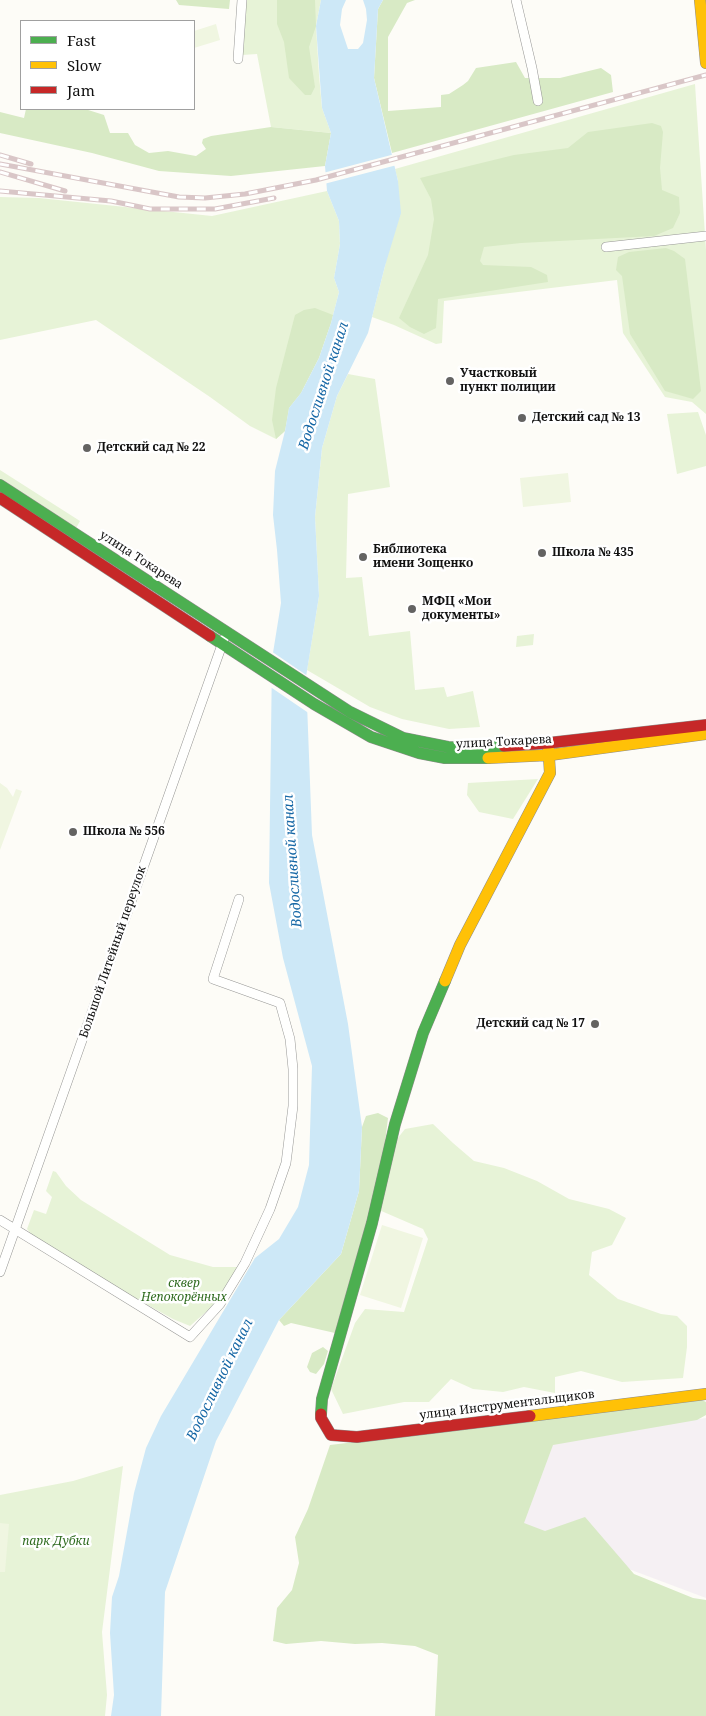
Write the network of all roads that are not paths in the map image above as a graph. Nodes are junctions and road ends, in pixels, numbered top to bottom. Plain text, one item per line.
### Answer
1 (242, 0) edge
2 (516, 0) edge
3 (700, 0) edge
4 (238, 59) dead end
5 (706, 63) edge
6 (538, 102) dead end
7 (706, 236) edge
8 (606, 247) dead end
9 (0, 485) edge
10 (0, 498) edge
11 (227, 632) junction
12 (222, 643) junction
13 (706, 725) edge
14 (706, 734) edge
15 (549, 749) junction
16 (239, 899) dead end
17 (0, 1220) edge
18 (15, 1229) junction
19 (0, 1272) edge
20 (706, 1394) edge

1 - 4 street
2 - 6 street
3 - 5 main road
7 - 8 street
9 - 11 main road, улица Токарева
10 - 12 main road, улица Токарева
11 - 12 street, Большой Литейный переулок
11 - 15 main road, улица Токарева
12 - 15 main road, улица Токарева
12 - 18 street, Большой Литейный переулок
13 - 15 main road, улица Токарева
14 - 15 main road, улица Токарева
15 - 20 main road, улица Инструментальщиков
16 - 18 street
17 - 18 street
18 - 19 street, Большой Литейный переулок

